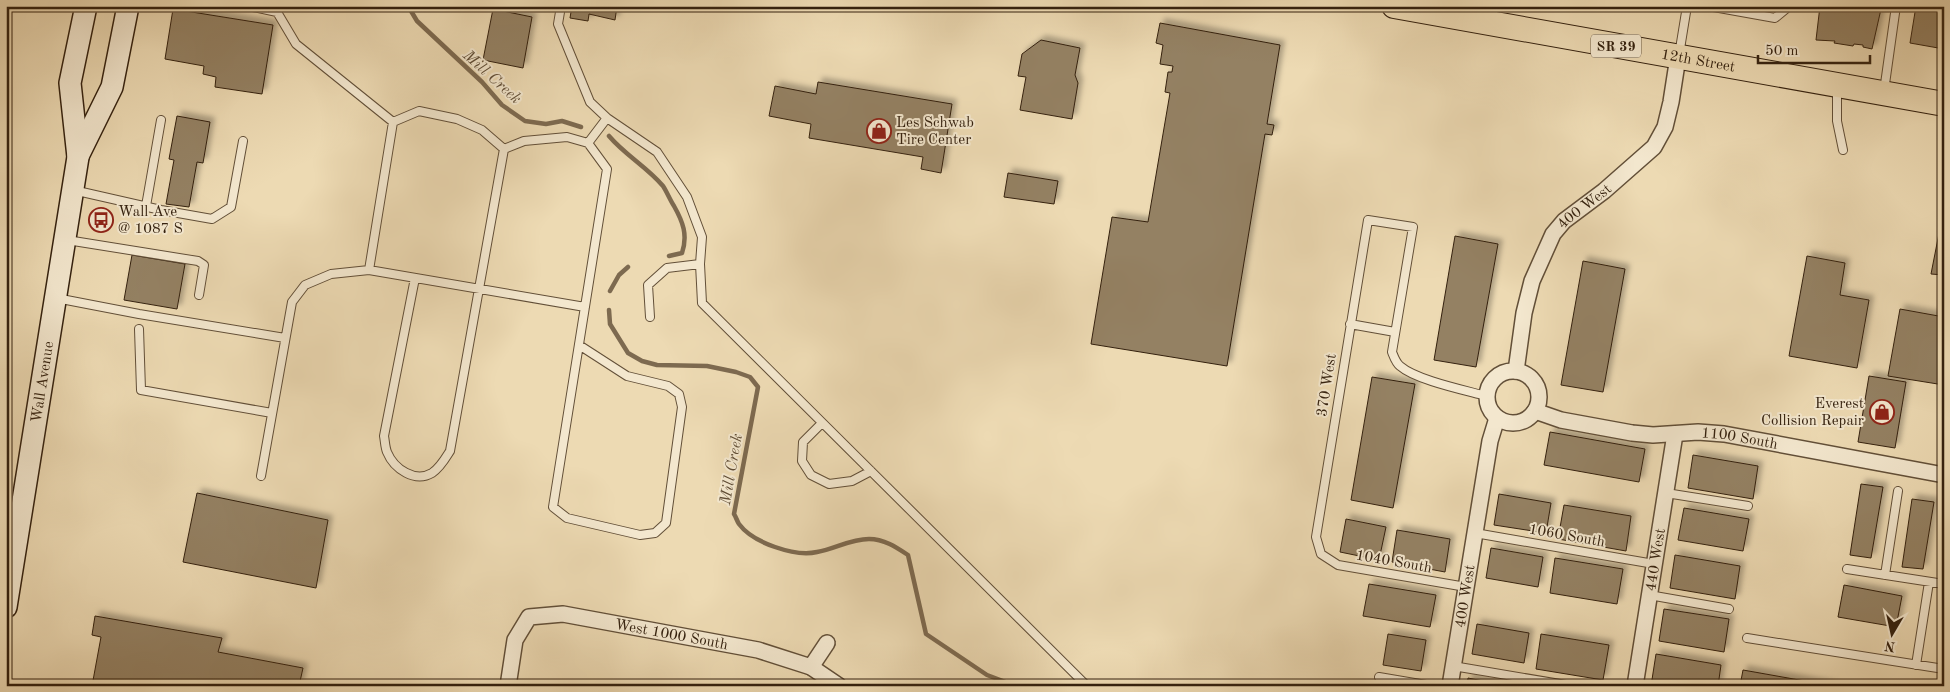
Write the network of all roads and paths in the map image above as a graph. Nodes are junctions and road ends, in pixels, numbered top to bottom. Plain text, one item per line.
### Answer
1 (86, 6) edge
2 (128, 6) edge
3 (248, 6) edge
4 (561, 6) edge
5 (1394, 6) edge
6 (1687, 6) edge
7 (1708, 6) edge
8 (1786, 6) edge
9 (1896, 6) edge
10 (1740, 9) edge
11 (1678, 57) junction
12 (1837, 86) junction
13 (1884, 94) junction
14 (1944, 104) edge
15 (607, 118) junction
16 (160, 120) dead end
17 (394, 122) junction
18 (243, 141) dead end
19 (588, 143) junction
20 (504, 149) junction
21 (1842, 150) dead end
22 (78, 157) junction
23 (73, 190) junction
24 (146, 206) junction
25 (65, 240) junction
26 (700, 264) junction
27 (370, 270) junction
28 (415, 278) junction
29 (479, 289) junction
30 (199, 295) dead end
31 (56, 298) junction
32 (585, 307) junction
33 (650, 317) dead end
34 (1350, 324) junction
35 (139, 329) dead end
36 (1395, 332) junction
37 (285, 338) junction
38 (579, 345) junction
39 (1516, 371) junction
40 (1486, 396) junction
41 (1534, 411) junction
42 (272, 413) junction
43 (1497, 418) junction
44 (822, 423) junction
45 (1675, 434) junction
46 (871, 472) junction
47 (1944, 475) edge
48 (261, 476) dead end
49 (1898, 491) dead end
50 (1666, 493) junction
51 (1748, 506) dead end
52 (1475, 533) junction
53 (1321, 554) joint
54 (1654, 564) junction
55 (1847, 569) dead end
56 (1885, 575) junction
57 (1929, 582) junction
58 (1944, 584) edge
59 (1466, 587) junction
60 (1649, 595) junction
61 (6, 607) edge
62 (1729, 609) dead end
63 (1747, 638) dead end
64 (827, 643) dead end
65 (1916, 665) junction
66 (1453, 666) junction
67 (811, 667) junction
68 (1944, 669) edge
69 (1379, 677) dead end
70 (1087, 685) edge
71 (508, 686) edge
72 (839, 686) edge
73 (1432, 686) edge
74 (1450, 686) edge
75 (1572, 686) edge
76 (1635, 686) edge

1 - 22 main road, Wall Avenue
2 - 22 main road, Wall Avenue
3 - 17 lane
4 - 15 lane
5 - 11 main road, 12th Street / SR 39
6 - 11 lane
7 - 10 lane
8 - 10 lane
9 - 13 lane
11 - 12 main road, 12th Street / SR 39
11 - 39 street, 400 West
12 - 13 main road, 12th Street / SR 39
12 - 21 lane
13 - 14 main road, 12th Street / SR 39
15 - 19 lane
15 - 26 lane
16 - 24 lane
17 - 20 lane
17 - 27 lane
18 - 24 lane
19 - 20 lane
19 - 32 lane
20 - 29 lane
22 - 23 main road, Wall Avenue
23 - 24 lane
23 - 25 main road, Wall Avenue
25 - 30 lane
25 - 31 main road, Wall Avenue
26 - 33 lane
26 - 44 lane
27 - 28 lane
27 - 37 lane
28 - 29 lane
28 - 29 lane
29 - 32 lane
31 - 37 lane
31 - 61 main road, Wall Avenue
32 - 38 lane
34 - 36 lane
34 - 36 lane, 370 West
34 - 53 lane, 370 West
35 - 42 lane
36 - 40 lane
37 - 42 lane
38 - 38 lane
39 - 40 street
39 - 41 street
40 - 43 street
41 - 43 street
41 - 45 street, 1100 South
42 - 48 lane
43 - 52 street, 400 West
44 - 46 lane
44 - 46 lane
45 - 47 street, 1100 South
45 - 50 street, 440 West
46 - 70 lane
49 - 56 lane
50 - 51 lane
50 - 54 street, 440 West
52 - 54 lane, 1060 South
52 - 59 street, 400 West
53 - 59 lane, 1040 South
54 - 60 street, 440 West
55 - 56 lane
56 - 57 lane
57 - 58 lane
57 - 65 lane
59 - 66 street, 400 West
60 - 62 lane
60 - 76 street, 440 West
63 - 65 lane
64 - 67 street
65 - 68 lane
66 - 74 street, 400 West
66 - 75 lane
67 - 71 street, West 1000 South
67 - 72 street, West 1000 South
69 - 73 lane

